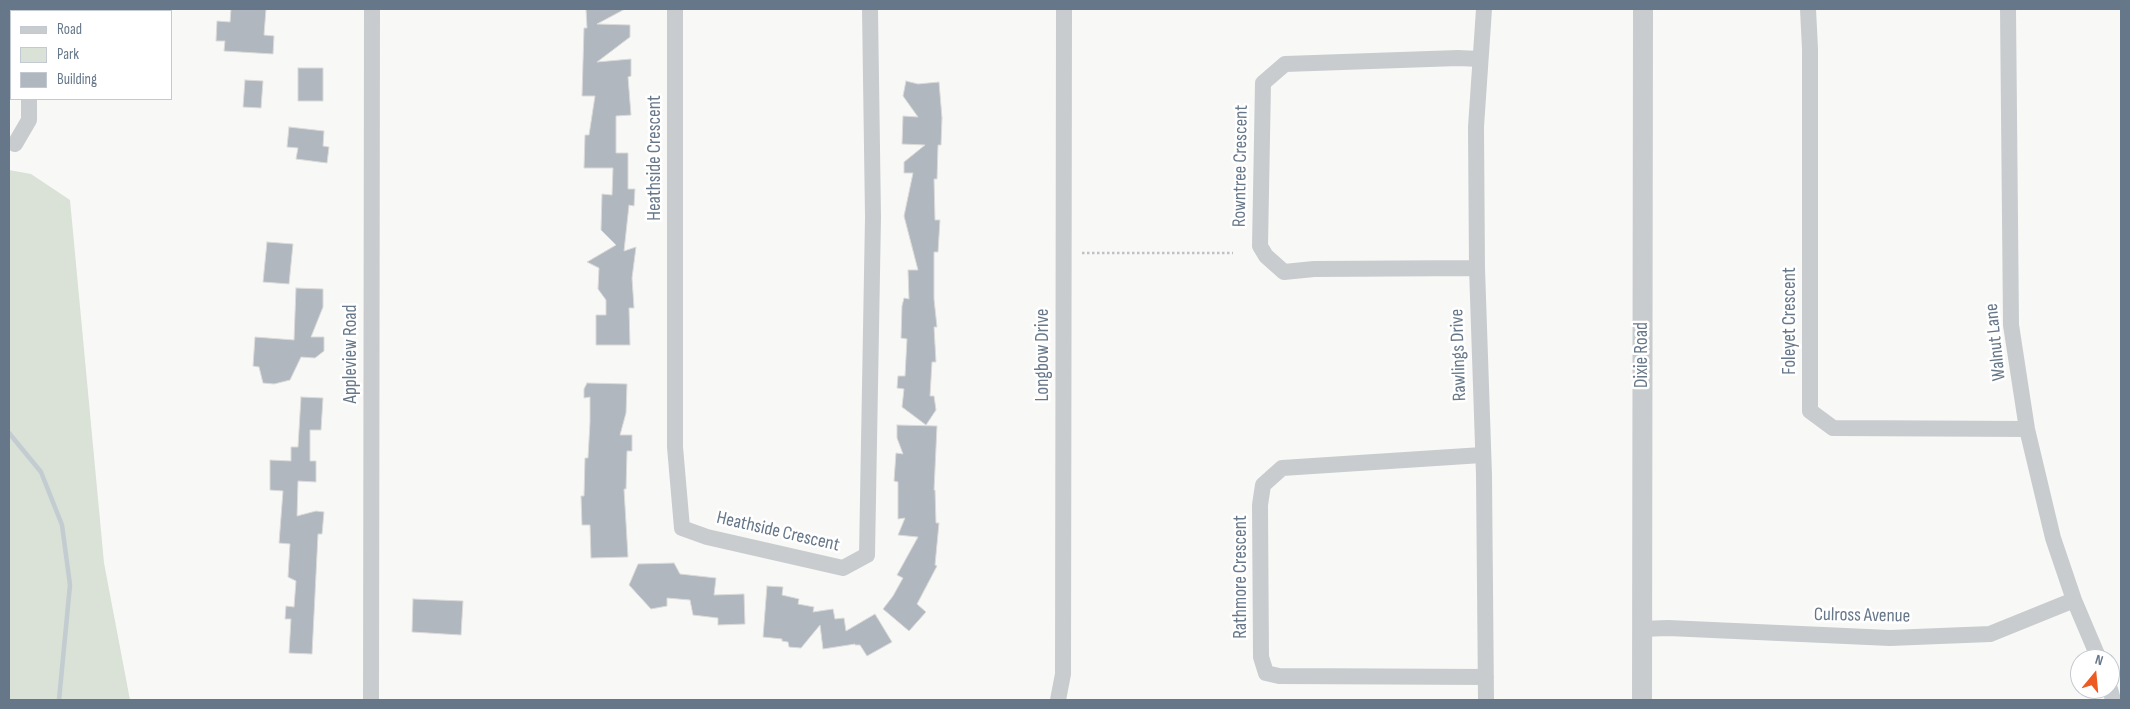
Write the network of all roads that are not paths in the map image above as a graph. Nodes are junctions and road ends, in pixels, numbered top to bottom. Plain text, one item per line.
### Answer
1 (372, 9) edge
2 (675, 9) edge
3 (870, 9) edge
4 (1064, 9) edge
5 (1484, 9) edge
6 (1643, 9) edge
7 (1808, 9) edge
8 (2008, 9) edge
9 (1480, 59) junction
10 (29, 100) edge
11 (15, 144) dead end
12 (1477, 268) junction
13 (2027, 429) junction
14 (1482, 456) junction
15 (2074, 600) junction
16 (1641, 629) junction
17 (2095, 649) edge
18 (1486, 677) junction
19 (371, 700) edge
20 (1058, 700) edge
21 (1486, 700) edge
22 (1642, 700) edge

1 - 19 street, Appleview Road
2 - 3 street, Heathside Crescent
4 - 20 street, Longbow Drive
5 - 9 street, Rawlings Drive
6 - 16 street, Dixie Road
7 - 13 street, Foleyet Crescent
8 - 13 street, Walnut Lane
9 - 12 street, Rawlings Drive
9 - 12 street, Rowntree Crescent
10 - 11 street
12 - 14 street, Rawlings Drive
13 - 15 street, Walnut Lane
14 - 18 street, Rawlings Drive
14 - 18 street, Rathmore Crescent
15 - 16 street, Culross Avenue
15 - 17 street, Walnut Lane
16 - 22 street, Dixie Road
18 - 21 street, Rawlings Drive

